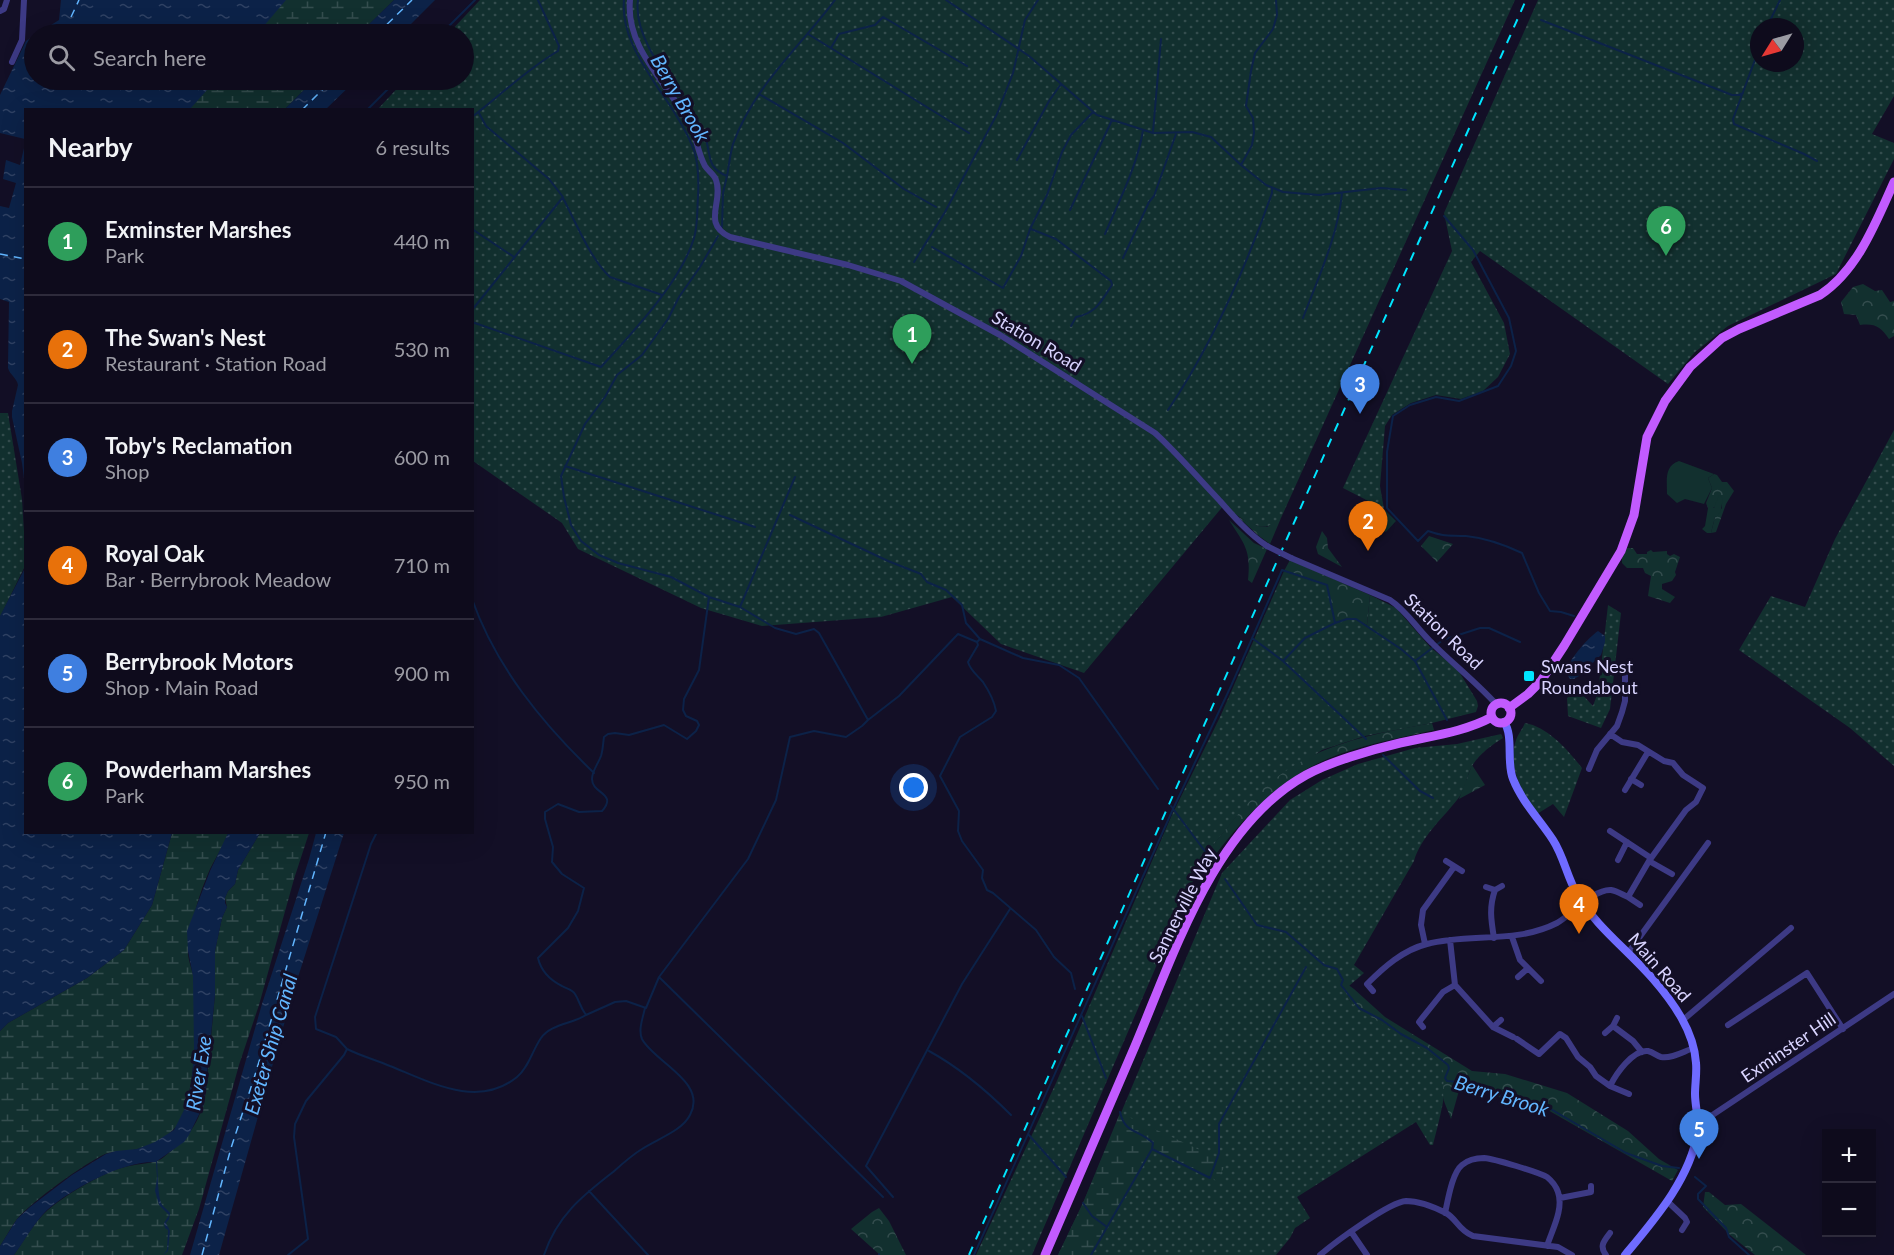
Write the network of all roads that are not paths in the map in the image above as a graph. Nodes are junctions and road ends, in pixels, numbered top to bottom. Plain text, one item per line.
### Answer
1 (7, 0) edge
2 (24, 0) edge
3 (630, 0) edge
4 (0, 11) edge
5 (12, 62) dead end
6 (1894, 182) edge
7 (1625, 667) dead end
8 (1496, 704) junction
9 (1509, 708) junction
10 (1492, 717) junction
11 (1504, 722) junction
12 (1610, 735) junction
13 (1648, 752) junction
14 (1589, 769) dead end
15 (1631, 779) junction
16 (1641, 784) dead end
17 (1625, 790) dead end
18 (1610, 831) dead end
19 (1627, 842) junction
20 (1708, 843) dead end
21 (1650, 859) junction
22 (1618, 860) dead end
23 (1446, 861) dead end
24 (1454, 867) junction
25 (1462, 871) dead end
26 (1672, 874) dead end
27 (1502, 886) dead end
28 (1486, 887) dead end
29 (1496, 890) junction
30 (1628, 897) junction
31 (1583, 903) junction
32 (1640, 905) dead end
33 (1791, 928) dead end
34 (1512, 937) junction
35 (1494, 938) junction
36 (1450, 940) junction
37 (1425, 944) junction
38 (1628, 953) junction
39 (1527, 969) junction
40 (1518, 977) dead end
41 (1541, 981) dead end
42 (1455, 985) junction
43 (1373, 991) dead end
44 (1894, 994) edge
45 (1413, 1017) dead end
46 (1617, 1018) dead end
47 (1501, 1020) dead end
48 (1683, 1020) junction
49 (1728, 1025) dead end
50 (1613, 1026) junction
51 (1493, 1027) junction
52 (1554, 1028) dead end
53 (1843, 1029) junction
54 (1605, 1033) dead end
55 (1560, 1034) junction
56 (1694, 1048) junction
57 (1641, 1052) junction
58 (1539, 1054) junction
59 (1543, 1063) dead end
60 (1610, 1086) junction
61 (1629, 1094) dead end
62 (1698, 1122) junction
63 (1591, 1191) dead end
64 (1560, 1198) junction
65 (1667, 1201) junction
66 (1445, 1213) junction
67 (1682, 1230) dead end
68 (1352, 1233) junction
69 (1610, 1233) dead end
70 (1547, 1246) junction
71 (1045, 1255) edge
72 (1320, 1255) edge
73 (1367, 1255) edge
74 (1572, 1255) edge
75 (1606, 1255) edge
76 (1625, 1255) edge

1 - 4 street
2 - 5 street
3 - 8 street, Station Road, bridge
6 - 9 main road
7 - 12 street
8 - 9 main road
8 - 10 main road
9 - 11 main road
10 - 11 main road
10 - 71 main road, Sannerville Way
11 - 31 street, Main Road
12 - 13 street
12 - 14 street
13 - 15 street
13 - 21 street
15 - 16 street
15 - 17 street
18 - 19 street
19 - 21 street
19 - 22 street
20 - 38 street
21 - 26 street
21 - 30 street
23 - 24 street
24 - 25 street
24 - 37 street
27 - 29 street
28 - 29 street
29 - 35 street
30 - 31 street
30 - 32 street
31 - 34 street
31 - 38 street, Main Road
33 - 48 street
34 - 35 street
34 - 39 street
35 - 36 street
36 - 37 street
36 - 42 street
37 - 43 street
38 - 48 street, Main Road
39 - 40 street
39 - 41 street
42 - 45 street
42 - 51 street
44 - 53 street, Exminster Hill
46 - 50 street
47 - 51 street
48 - 56 street, Main Road
49 - 53 street
50 - 54 street
50 - 57 street
51 - 58 street
52 - 55 street
53 - 62 street, Exminster Hill
55 - 58 street
55 - 60 street
56 - 57 street
56 - 62 street, Main Road
57 - 60 street
58 - 59 street
60 - 61 street
62 - 65 street, Main Road
63 - 64 street
64 - 66 street
64 - 70 street
65 - 67 street
65 - 76 street, Main Road
66 - 68 street
66 - 70 street
68 - 72 street
68 - 73 street
69 - 75 street
70 - 74 street

